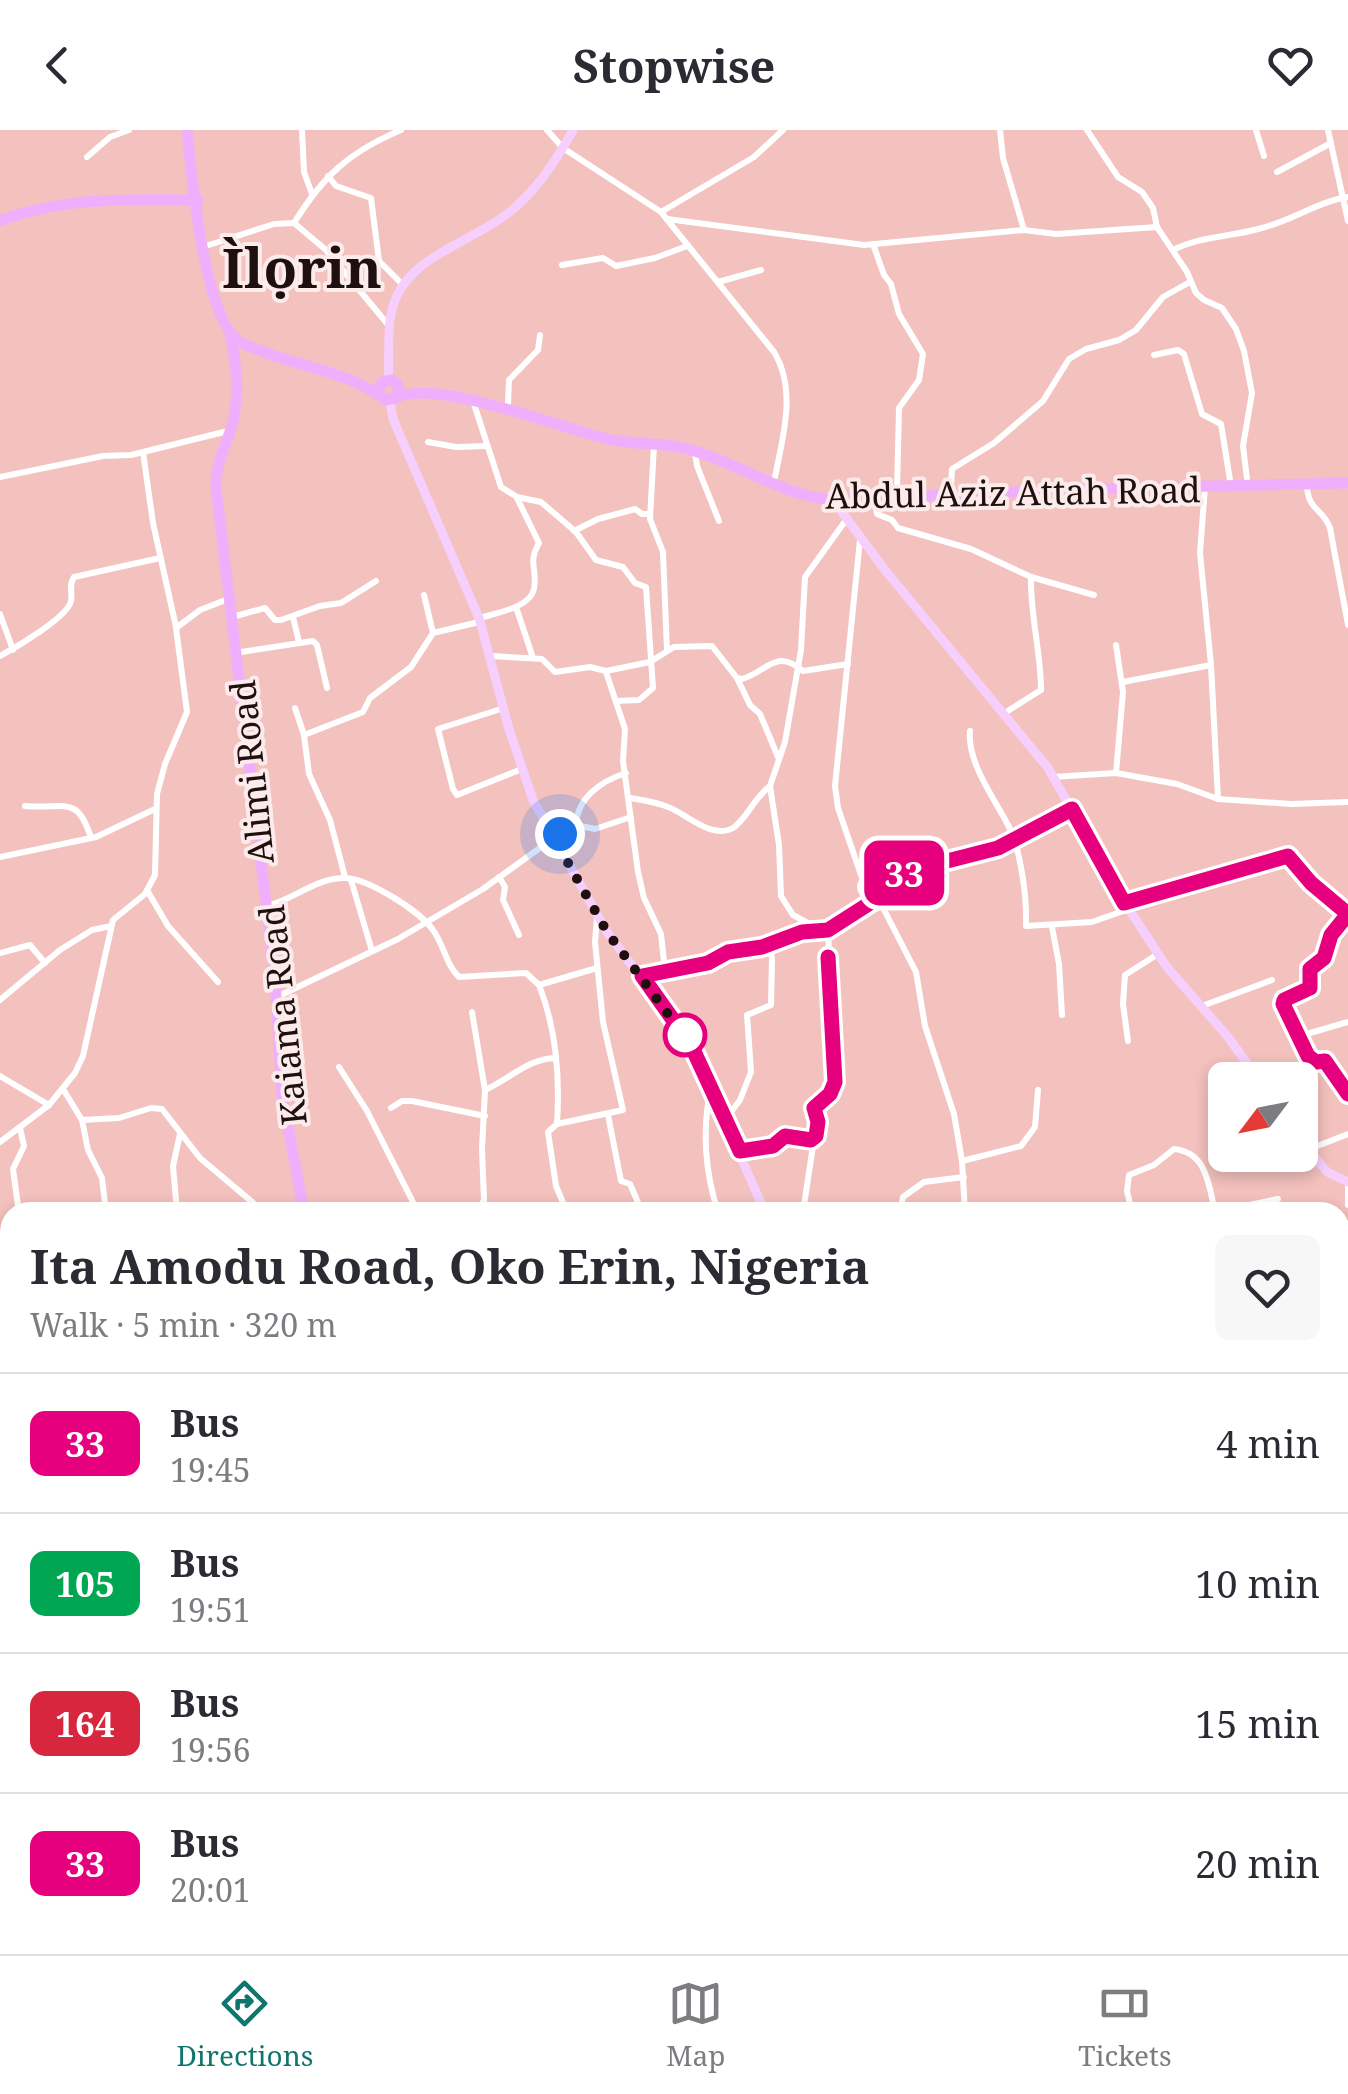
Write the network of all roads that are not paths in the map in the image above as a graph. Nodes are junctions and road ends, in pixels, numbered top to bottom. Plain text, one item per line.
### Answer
1 (129, 130) edge
2 (189, 130) edge
3 (302, 130) edge
4 (400, 130) edge
5 (547, 130) edge
6 (573, 130) edge
7 (1000, 130) edge
8 (1086, 130) edge
9 (1256, 130) edge
10 (1338, 130) edge
11 (1328, 131) edge
12 (778, 132) edge
13 (101, 133) dead end
14 (110, 137) junction
15 (1331, 144) junction
16 (563, 148) junction
17 (1264, 156) dead end
18 (88, 157) dead end
19 (1277, 172) dead end
20 (328, 176) junction
21 (312, 194) junction
22 (197, 196) junction
23 (1346, 197) edge
24 (664, 216) junction
25 (0, 218) edge
26 (1348, 221) edge
27 (294, 223) junction
28 (1156, 228) junction
29 (1024, 230) junction
30 (873, 244) junction
31 (209, 246) junction
32 (687, 246) junction
33 (1173, 251) junction
34 (562, 265) dead end
35 (761, 270) dead end
36 (718, 282) junction
37 (1190, 282) junction
38 (403, 285) junction
39 (391, 328) junction
40 (230, 334) junction
41 (540, 336) dead end
42 (242, 343) junction
43 (1154, 356) dead end
44 (331, 369) junction
45 (389, 382) junction
46 (388, 399) junction
47 (472, 400) junction
48 (508, 404) junction
49 (232, 432) junction
50 (428, 442) dead end
51 (648, 442) junction
52 (486, 446) junction
53 (696, 451) junction
54 (143, 452) junction
55 (0, 477) edge
56 (775, 477) junction
57 (1247, 479) junction
58 (1230, 480) junction
59 (1348, 480) edge
60 (1307, 484) junction
61 (1079, 486) junction
62 (951, 487) junction
63 (1205, 487) junction
64 (897, 490) junction
65 (517, 497) junction
66 (830, 497) junction
67 (874, 498) junction
68 (650, 514) junction
69 (846, 520) junction
70 (719, 521) dead end
71 (574, 531) junction
72 (860, 540) junction
73 (160, 558) junction
74 (1031, 577) junction
75 (376, 581) dead end
76 (424, 595) dead end
77 (1094, 595) dead end
78 (230, 599) junction
79 (516, 607) junction
80 (0, 614) edge
81 (236, 616) junction
82 (293, 616) junction
83 (480, 620) junction
84 (1348, 625) edge
85 (176, 628) junction
86 (433, 632) junction
87 (300, 642) junction
88 (1116, 645) dead end
89 (13, 650) junction
90 (667, 650) junction
91 (241, 652) junction
92 (0, 656) edge
93 (491, 656) junction
94 (533, 658) junction
95 (650, 662) junction
96 (848, 664) junction
97 (1211, 665) junction
98 (798, 667) junction
99 (606, 672) junction
100 (737, 678) junction
101 (1123, 682) junction
102 (327, 688) dead end
103 (616, 702) junction
104 (295, 708) dead end
105 (504, 708) junction
106 (1003, 714) junction
107 (970, 731) dead end
108 (304, 735) junction
109 (779, 758) junction
110 (522, 769) junction
111 (626, 774) junction
112 (1116, 774) junction
113 (1053, 777) junction
114 (770, 786) junction
115 (630, 798) junction
116 (1218, 799) junction
117 (1348, 802) edge
118 (25, 806) dead end
119 (156, 809) junction
120 (1072, 809) junction
121 (630, 817) junction
122 (576, 825) junction
123 (91, 838) junction
124 (554, 838) junction
125 (1013, 842) junction
126 (0, 857) edge
127 (500, 877) junction
128 (348, 878) junction
129 (868, 887) junction
130 (148, 890) junction
131 (878, 898) junction
132 (270, 905) junction
133 (1127, 906) junction
134 (598, 917) junction
135 (426, 922) junction
136 (111, 926) junction
137 (1052, 926) junction
138 (816, 928) junction
139 (828, 930) junction
140 (519, 935) dead end
141 (768, 943) junction
142 (372, 951) junction
143 (0, 953) edge
144 (1158, 954) junction
145 (45, 962) junction
146 (597, 968) junction
147 (665, 971) junction
148 (642, 976) junction
149 (1272, 980) dead end
150 (218, 982) dead end
151 (539, 985) junction
152 (281, 995) junction
153 (0, 1000) edge
154 (1202, 1006) junction
155 (472, 1012) dead end
156 (1062, 1015) dead end
157 (1348, 1022) edge
158 (1300, 1036) junction
159 (1128, 1041) dead end
160 (555, 1058) junction
161 (1245, 1062) edge
162 (339, 1067) dead end
163 (0, 1076) edge
164 (710, 1088) junction
165 (63, 1089) junction
166 (485, 1090) junction
167 (1038, 1090) dead end
168 (1348, 1094) edge
169 (49, 1105) junction
170 (391, 1108) dead end
171 (608, 1115) junction
172 (485, 1116) junction
173 (82, 1120) junction
174 (726, 1120) junction
175 (558, 1124) junction
176 (20, 1128) junction
177 (180, 1132) junction
178 (1348, 1134) edge
179 (814, 1139) junction
180 (0, 1142) edge
181 (1318, 1146) edge
182 (740, 1151) junction
183 (962, 1160) junction
184 (1318, 1162) edge
185 (964, 1177) junction
186 (1348, 1183) edge
187 (1278, 1199) dead end
188 (17, 1202) edge
189 (105, 1202) edge
190 (176, 1202) edge
191 (252, 1202) edge
192 (304, 1202) edge
193 (304, 1202) edge
194 (413, 1202) edge
195 (483, 1202) edge
196 (563, 1202) edge
197 (638, 1202) edge
198 (715, 1202) edge
199 (761, 1202) edge
200 (805, 1202) edge
201 (902, 1202) edge
202 (965, 1202) edge
203 (1130, 1202) edge
204 (1212, 1202) edge
205 (1263, 1202) edge

1 - 14 street
2 - 22 highway
3 - 21 street
4 - 20 street
5 - 16 street
6 - 16 main road
7 - 29 street
8 - 28 street
9 - 17 street
10 - 11 street
11 - 15 street
12 - 24 street
13 - 14 street
14 - 18 street
15 - 19 street
15 - 23 street
16 - 24 street
16 - 38 main road
20 - 21 street
20 - 38 street
21 - 27 street
22 - 25 highway
22 - 31 highway
22 - 40 highway, Alimi Road
23 - 26 street
23 - 33 street
24 - 30 street
24 - 32 street
27 - 31 street
27 - 39 street
28 - 29 street
28 - 33 street
29 - 30 street
30 - 64 street
31 - 44 highway
32 - 34 street
32 - 36 street
33 - 37 street
35 - 36 street
36 - 56 street
37 - 57 street
37 - 62 street
38 - 39 main road
39 - 45 main road
40 - 42 highway
40 - 49 highway, Alimi Road
41 - 48 street
42 - 44 highway
42 - 49 highway, Kaiama Road
43 - 58 street
44 - 45 highway, Abdul Aziz Attah Road
44 - 46 highway
45 - 46 highway
45 - 46 highway
45 - 48 highway, Abdul Aziz Attah Road
46 - 47 highway, Abdul Aziz Attah Road
46 - 83 main road
47 - 51 highway, Abdul Aziz Attah Road
47 - 52 street
48 - 51 highway, Abdul Aziz Attah Road
49 - 54 street
49 - 78 highway, Alimi Road
49 - 81 highway, Kaiama Road
50 - 52 street
51 - 53 highway, Abdul Aziz Attah Road
51 - 56 highway, Abdul Aziz Attah Road
51 - 68 street
52 - 65 street
53 - 66 highway, Abdul Aziz Attah Road
53 - 70 street
54 - 55 street
54 - 73 street
56 - 66 highway, Abdul Aziz Attah Road
57 - 58 highway, Abdul Aziz Attah Road
57 - 59 highway, Abdul Aziz Attah Road
58 - 61 highway, Abdul Aziz Attah Road
59 - 60 highway, Abdul Aziz Attah Road
60 - 63 highway, Abdul Aziz Attah Road
60 - 84 street
61 - 62 highway, Abdul Aziz Attah Road
61 - 63 highway, Abdul Aziz Attah Road
61 - 67 highway, Abdul Aziz Attah Road
62 - 64 highway, Abdul Aziz Attah Road
63 - 97 street
64 - 66 highway, Abdul Aziz Attah Road
65 - 71 street
65 - 79 street
66 - 67 highway, Abdul Aziz Attah Road
66 - 69 main road
67 - 74 street
68 - 71 street
68 - 90 street
69 - 72 main road
69 - 98 street
71 - 95 street
72 - 96 street
72 - 106 main road
73 - 85 street
73 - 89 street
74 - 77 street
74 - 106 street
75 - 82 street
76 - 86 street
78 - 85 street
78 - 192 highway, Alimi Road
79 - 83 street
79 - 94 street
80 - 89 street
81 - 82 street
81 - 91 highway, Kaiama Road
82 - 87 street
83 - 86 street
83 - 93 main road
85 - 119 street
86 - 108 street
87 - 91 street
87 - 102 street
88 - 101 street
89 - 92 street
90 - 95 street
90 - 100 street
91 - 132 highway, Kaiama Road
93 - 94 street
93 - 105 main road
94 - 99 street
95 - 99 street
95 - 103 street
96 - 98 street
96 - 129 street
97 - 101 street
97 - 116 street
98 - 100 street
98 - 109 street
99 - 103 street
100 - 109 street
101 - 112 street
103 - 111 street
104 - 108 street
105 - 110 main road
105 - 110 street
106 - 113 main road
107 - 125 street
108 - 128 street
109 - 114 street
110 - 124 main road
111 - 115 street
111 - 122 street
112 - 113 street
112 - 116 street
113 - 120 main road
114 - 115 street
114 - 138 street
115 - 121 street
116 - 117 street
118 - 123 street
119 - 123 street
119 - 130 street
120 - 125 street
120 - 133 main road
121 - 122 street
121 - 147 street
122 - 124 street
123 - 126 street
124 - 127 street
124 - 134 main road
125 - 129 street
125 - 137 street
127 - 135 street
127 - 140 street
128 - 132 street
128 - 135 street
128 - 142 street
129 - 131 street
130 - 136 street
130 - 150 street
131 - 139 street
131 - 183 street
132 - 152 highway, Kaiama Road
133 - 137 street
133 - 144 main road
133 - 158 street
134 - 146 street
134 - 148 main road
135 - 142 street
135 - 151 street
136 - 145 street
136 - 165 street
137 - 156 street
138 - 139 street
138 - 141 street
139 - 179 street
141 - 147 street
141 - 174 street
142 - 152 street
143 - 145 street
144 - 154 main road
144 - 159 street
145 - 153 street
146 - 151 street
146 - 171 street
147 - 148 street
148 - 164 main road
149 - 154 street
151 - 160 street
152 - 193 highway, Kaiama Road
154 - 161 main road
155 - 166 street
157 - 158 street
158 - 168 street
160 - 166 street
160 - 175 street
162 - 194 street
163 - 169 street
164 - 174 main road
164 - 198 street
165 - 169 street
165 - 173 street
166 - 172 street
167 - 183 street
169 - 176 street
170 - 172 street
171 - 175 street
171 - 197 street
172 - 195 street
173 - 177 street
173 - 189 street
174 - 182 main road
175 - 196 street
176 - 180 street
176 - 188 street
177 - 190 street
177 - 191 street
178 - 181 street
179 - 182 street
179 - 200 street
182 - 199 main road
183 - 185 street
184 - 186 main road
185 - 201 street
185 - 202 street
187 - 205 street
203 - 204 street

